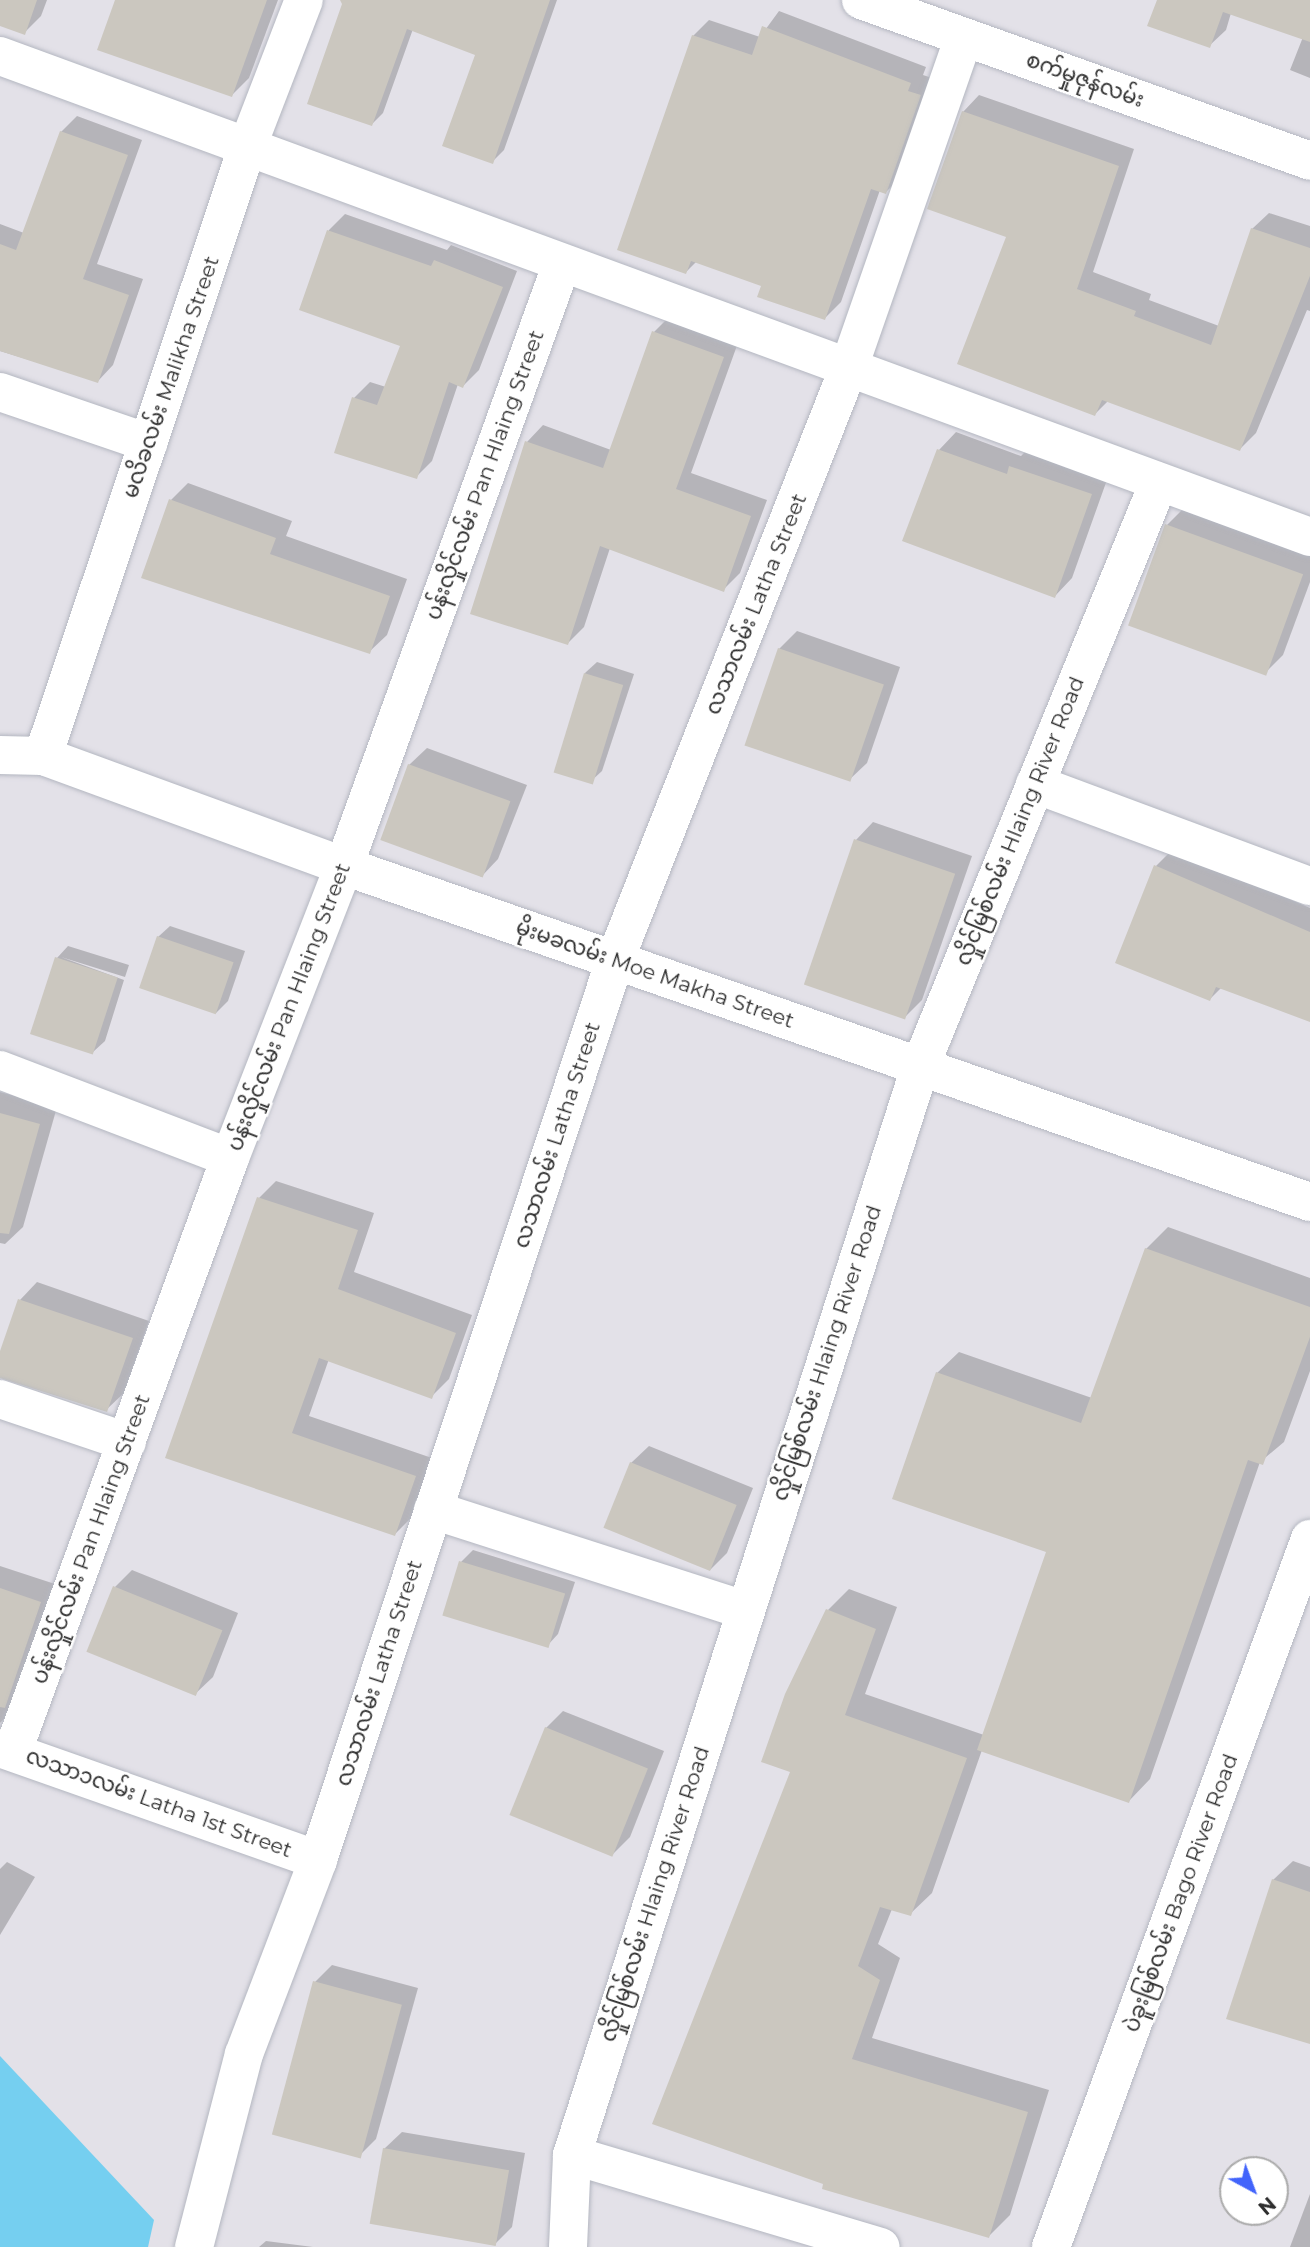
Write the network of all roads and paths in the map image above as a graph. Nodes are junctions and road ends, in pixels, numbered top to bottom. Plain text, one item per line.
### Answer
1 (304, 0) edge
2 (861, 0) edge
3 (964, 37) junction
4 (0, 56) edge
5 (248, 145) junction
6 (1310, 161) edge
7 (562, 263) junction
8 (849, 368) junction
9 (0, 392) edge
10 (149, 443) junction
11 (1159, 482) junction
12 (1310, 537) edge
13 (0, 755) edge
14 (43, 756) junction
15 (1035, 784) junction
16 (344, 866) junction
17 (1310, 886) edge
18 (615, 960) junction
19 (920, 1066) junction
20 (0, 1070) edge
21 (230, 1158) junction
22 (1310, 1202) edge
23 (0, 1399) edge
24 (127, 1442) junction
25 (433, 1510) junction
26 (1310, 1539) edge
27 (745, 1610) junction
28 (7, 1749) edge
29 (318, 1860) junction
30 (572, 2155) junction
31 (194, 2247) edge
32 (568, 2247) edge
33 (881, 2247) edge
34 (1051, 2247) edge

1 - 5 street, မလိခလမ်း Malikha Street
2 - 3 street, စက်မှုဇုန်လမ်း
3 - 6 street, စက်မှုဇုန်လမ်း
3 - 8 street, လသာလမ်း Latha Street
4 - 5 street
5 - 7 street
5 - 10 street, မလိခလမ်း Malikha Street
7 - 8 street
7 - 16 street, ပန်းလှိုင်လမ်း Pan Hlaing Street
8 - 11 street
8 - 18 street, လသာလမ်း Latha Street
9 - 10 street
10 - 14 street, မလိခလမ်း Malikha Street
11 - 12 street
11 - 15 street, လှိုင်မြစ်လမ်း Hlaing River Road
13 - 14 street, မိုးမခလမ်း Moe Makha Street
14 - 16 street, မိုးမခလမ်း Moe Makha Street
15 - 17 street
15 - 19 street, လှိုင်မြစ်လမ်း Hlaing River Road
16 - 18 street, မိုးမခလမ်း Moe Makha Street
16 - 21 street, ပန်းလှိုင်လမ်း Pan Hlaing Street
18 - 19 street, မိုးမခလမ်း Moe Makha Street
18 - 25 street, လသာလမ်း Latha Street
19 - 22 street, မိုးမခလမ်း Moe Makha Street
19 - 27 street, လှိုင်မြစ်လမ်း Hlaing River Road
20 - 21 street
21 - 24 street, ပန်းလှိုင်လမ်း Pan Hlaing Street
23 - 24 street
24 - 28 street, ပန်းလှိုင်လမ်း Pan Hlaing Street
25 - 27 street
25 - 29 street, လသာလမ်း Latha Street
26 - 34 street, ပဲခူးမြစ်လမ်း Bago River Road
27 - 30 street, လှိုင်မြစ်လမ်း Hlaing River Road
28 - 29 street, လသာ၁လမ်း Latha 1st Street
29 - 31 street, လသာလမ်း Latha Street
30 - 32 street, လှိုင်မြစ်လမ်း Hlaing River Road
30 - 33 street

